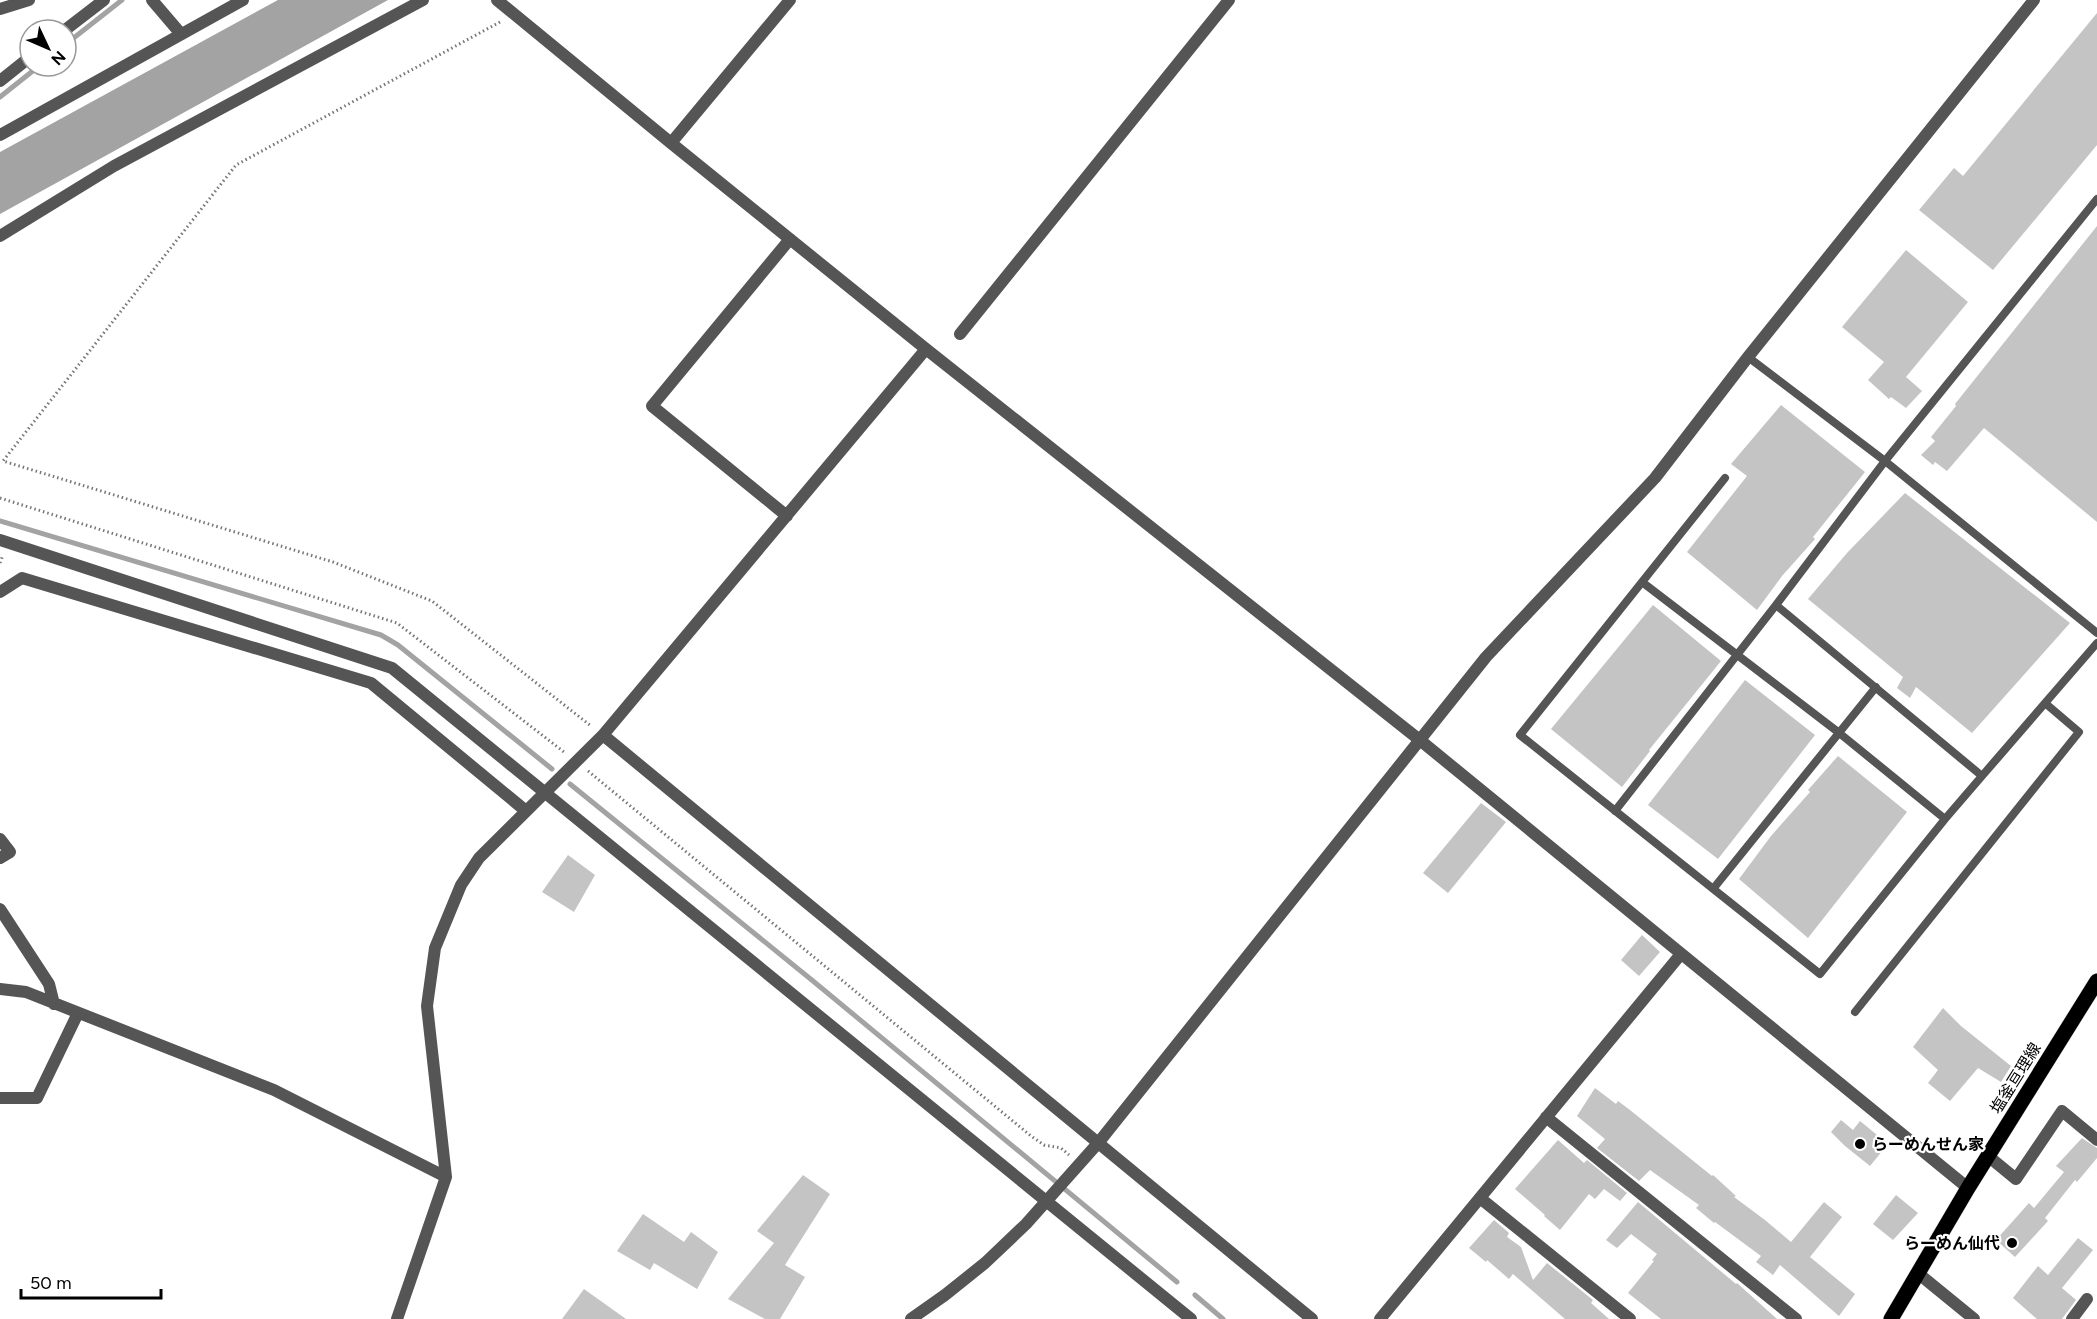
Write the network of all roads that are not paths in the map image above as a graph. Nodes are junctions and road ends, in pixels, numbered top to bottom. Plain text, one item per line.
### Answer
1 (29, 0) edge
2 (104, 0) edge
3 (152, 0) edge
4 (243, 0) edge
5 (423, 0) edge
6 (497, 0) edge
7 (790, 0) edge
8 (1229, 0) edge
9 (2034, 0) edge
10 (0, 9) edge
11 (78, 21) edge
12 (182, 34) junction
13 (18, 67) edge
14 (0, 81) edge
15 (0, 135) edge
16 (670, 143) junction
17 (2097, 199) edge
18 (0, 236) edge
19 (790, 239) junction
20 (960, 334) dead end
21 (926, 349) junction
22 (1748, 357) junction
23 (1885, 461) junction
24 (1725, 478) dead end
25 (787, 516) junction
26 (0, 540) edge
27 (1642, 582) junction
28 (0, 592) edge
29 (1776, 605) junction
30 (2097, 633) edge
31 (2097, 643) edge
32 (1736, 655) junction
33 (1876, 687) junction
34 (2045, 703) junction
35 (1838, 732) junction
36 (603, 735) junction
37 (1421, 741) junction
38 (1982, 776) junction
39 (546, 792) junction
40 (526, 811) junction
41 (1615, 811) junction
42 (1945, 819) junction
43 (0, 839) edge
44 (0, 858) edge
45 (1713, 889) junction
46 (0, 909) edge
47 (1681, 954) junction
48 (2097, 981) edge
49 (0, 989) edge
50 (54, 1004) junction
51 (1855, 1012) dead end
52 (78, 1014) junction
53 (0, 1098) edge
54 (1546, 1117) junction
55 (2097, 1140) edge
56 (1099, 1142) junction
57 (1988, 1156) junction
58 (446, 1177) junction
59 (1968, 1188) junction
60 (1050, 1198) junction
61 (1480, 1198) junction
62 (1919, 1275) junction
63 (2087, 1299) dead end
64 (397, 1319) edge
65 (911, 1319) edge
66 (1191, 1319) edge
67 (1312, 1319) edge
68 (1380, 1319) edge
69 (1630, 1319) edge
70 (1796, 1319) edge
71 (1891, 1319) edge
72 (1974, 1319) edge
73 (2072, 1319) edge

1 - 10 street
2 - 11 street
3 - 12 street
4 - 12 street
5 - 18 street
6 - 16 street
7 - 16 street
8 - 20 street
9 - 22 street
12 - 15 street
13 - 14 street
16 - 19 street
17 - 23 lane
19 - 21 street
19 - 25 street
21 - 25 street
21 - 37 street
22 - 23 lane
22 - 37 street
23 - 29 lane
23 - 30 lane
24 - 27 lane
25 - 36 street
26 - 39 street
27 - 32 lane
27 - 41 lane
28 - 40 street
29 - 32 lane
29 - 33 lane
31 - 34 lane
32 - 35 lane
32 - 41 lane
33 - 35 lane
33 - 38 lane
34 - 38 lane
34 - 51 lane
35 - 42 lane
35 - 45 lane
36 - 39 street
36 - 56 street
37 - 47 street
37 - 56 street
38 - 42 lane
39 - 40 street
39 - 60 street
40 - 58 street
41 - 45 lane
42 - 45 lane
43 - 44 street
46 - 50 street
47 - 54 street
47 - 59 street
48 - 57 main road, 塩釜亘理線
49 - 50 street
50 - 52 street
52 - 53 street
52 - 58 street
54 - 61 street
54 - 70 street
55 - 57 street
56 - 60 street
56 - 67 street
57 - 59 main road, 塩釜亘理線
58 - 64 street
59 - 62 main road, 塩釜亘理線
60 - 65 street
60 - 66 street
61 - 68 street
61 - 69 street
62 - 71 main road, 塩釜亘理線
62 - 72 street
63 - 73 street

